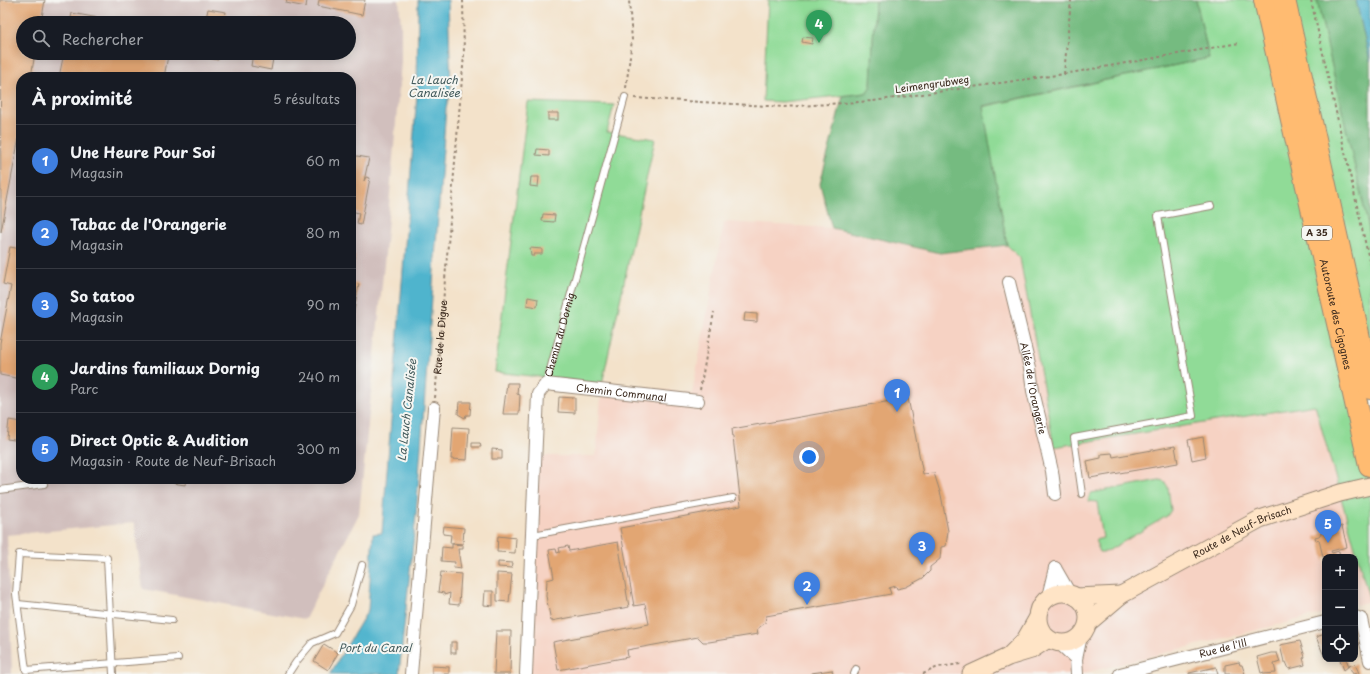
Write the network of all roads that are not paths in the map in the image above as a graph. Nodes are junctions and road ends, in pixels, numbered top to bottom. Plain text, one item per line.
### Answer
1 (1265, 0) edge
2 (1284, 0) edge
3 (625, 97) road end
4 (1211, 206) dead end
5 (1009, 282) dead end
6 (546, 384) junction
7 (1370, 388) edge
8 (698, 401) road end
9 (434, 408) road end
10 (1370, 465) edge
11 (44, 484) dead end
12 (1370, 486) edge
13 (0, 490) edge
14 (1055, 494) dead end
15 (1082, 494) dead end
16 (733, 498) dead end
17 (533, 535) junction
18 (362, 565) dead end
19 (1073, 595) junction
20 (1121, 595) junction
21 (1048, 597) junction
22 (18, 604) junction
23 (110, 613) junction
24 (1358, 618) edge
25 (1037, 619) junction
26 (172, 620) dead end
27 (1322, 623) edge
28 (1085, 629) junction
29 (1054, 641) junction
30 (1008, 657) junction
31 (178, 658) dead end
32 (1076, 659) junction
33 (1370, 662) edge
34 (113, 664) junction
35 (114, 674) edge
36 (288, 674) edge
37 (411, 674) edge
38 (526, 674) edge
39 (970, 674) edge
40 (1077, 674) edge
41 (1120, 674) edge

1 - 10 highway, Autoroute des Cigognes / A 35
2 - 7 highway, Autoroute des Cigognes / A 35
3 - 6 lane, Chemin du Dornig
4 - 15 lane
5 - 14 street, Allée de l'Orangerie
6 - 8 street, Chemin Communal
6 - 17 street, Chemin du Dornig
9 - 37 street
11 - 13 lane
12 - 20 main road, Route de Neuf-Brisach
16 - 17 lane
17 - 38 street, Chemin du Dornig
18 - 36 lane
19 - 20 main road, Route de Neuf-Brisach
19 - 21 main road
19 - 21 street
19 - 28 main road
20 - 28 main road, Route de Neuf-Brisach
21 - 25 main road
22 - 23 lane
22 - 23 lane
22 - 34 lane
23 - 26 lane
23 - 34 lane
24 - 33 street
25 - 29 main road
25 - 30 main road
27 - 41 street, Rue de l'Ill
28 - 29 main road
28 - 32 street
29 - 30 main road
29 - 32 street
30 - 39 main road
31 - 34 lane
32 - 40 street
34 - 35 lane

